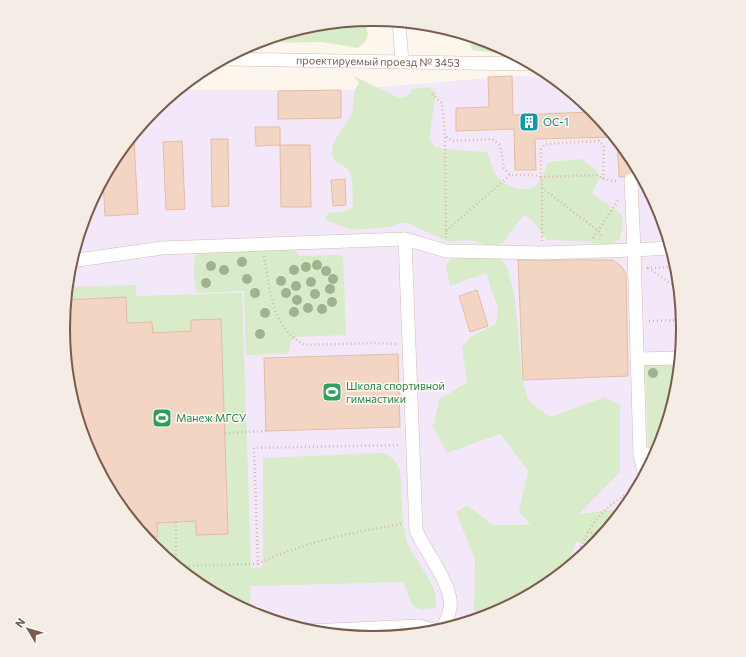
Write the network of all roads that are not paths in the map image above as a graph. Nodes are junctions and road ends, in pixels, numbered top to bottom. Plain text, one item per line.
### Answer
1 (399, 28) edge
2 (237, 58) edge
3 (402, 62) junction
4 (519, 64) edge
5 (631, 180) road end
6 (405, 239) junction
7 (665, 249) edge
8 (634, 255) junction
9 (78, 260) edge
10 (674, 358) edge
11 (637, 359) junction
12 (640, 454) junction
13 (648, 454) edge
14 (642, 465) edge
15 (445, 622) edge
16 (422, 627) edge
17 (346, 629) edge

1 - 3 street
2 - 3 street, проектируемый проезд № 3453
3 - 4 street, проектируемый проезд № 3453
5 - 8 street
6 - 8 street
6 - 9 street
6 - 15 street
7 - 8 street
8 - 11 street
10 - 11 street
11 - 12 street
12 - 13 street
12 - 14 street
16 - 17 street

